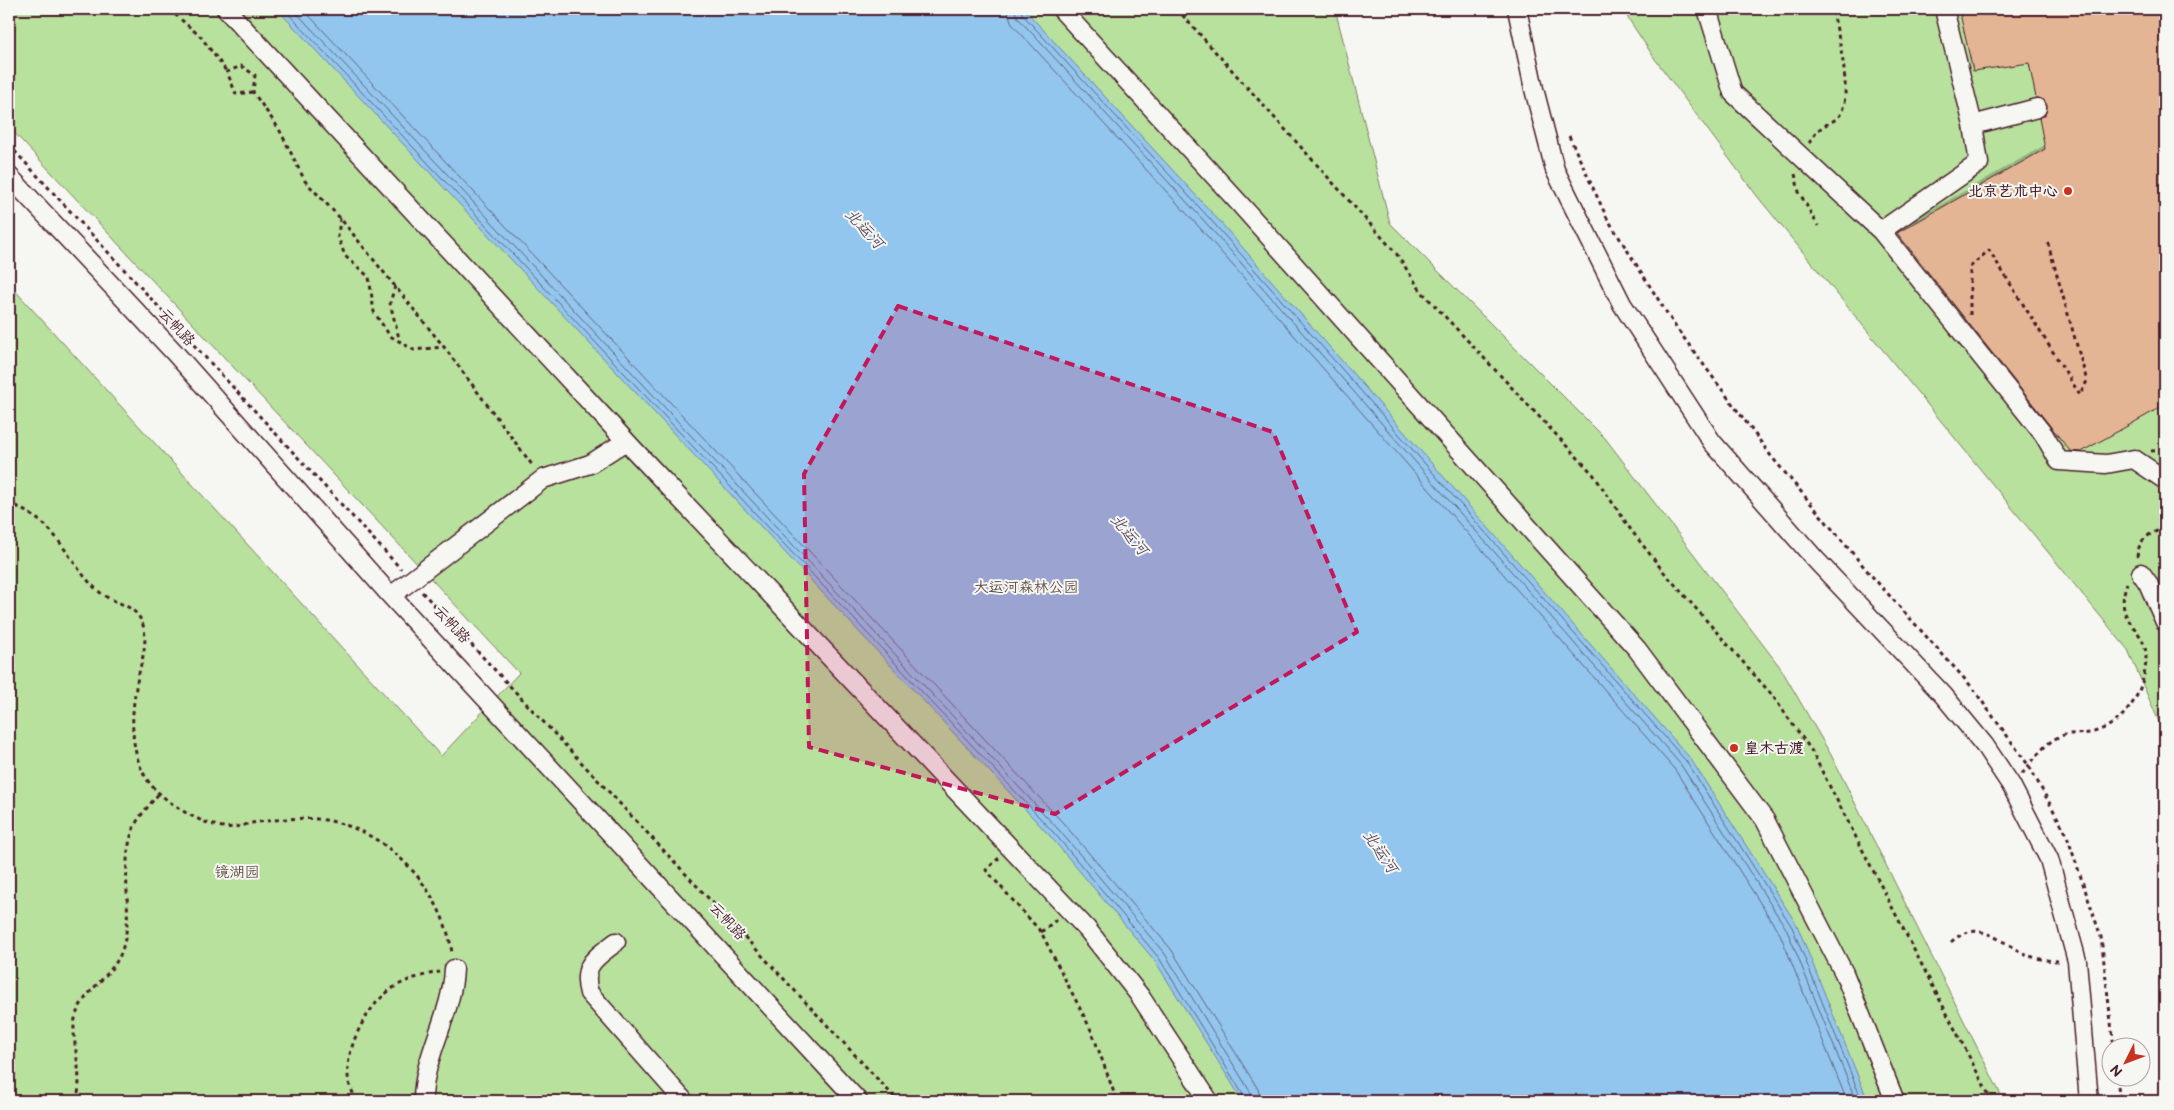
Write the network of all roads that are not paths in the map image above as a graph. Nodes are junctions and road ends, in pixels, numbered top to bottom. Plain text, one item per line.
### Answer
1 (226, 9) edge
2 (1061, 9) edge
3 (1518, 9) edge
4 (1708, 9) edge
5 (1944, 9) edge
6 (2038, 108) dead end
7 (1973, 125) junction
8 (9, 176) edge
9 (1881, 231) junction
10 (626, 441) junction
11 (2164, 478) edge
12 (2141, 573) road end
13 (391, 596) junction
14 (2165, 622) edge
15 (616, 942) dead end
16 (454, 969) road end
17 (423, 1101) edge
18 (684, 1101) edge
19 (858, 1101) edge
20 (1209, 1101) edge
21 (1895, 1101) edge
22 (2089, 1101) edge

1 - 10 street
2 - 21 street
3 - 22 street
4 - 9 street
5 - 7 street
6 - 7 street
7 - 9 street
8 - 13 street, 云帆路
9 - 11 street
10 - 13 street
10 - 20 street
12 - 14 street
13 - 19 street, 云帆路
15 - 18 street
16 - 17 street

